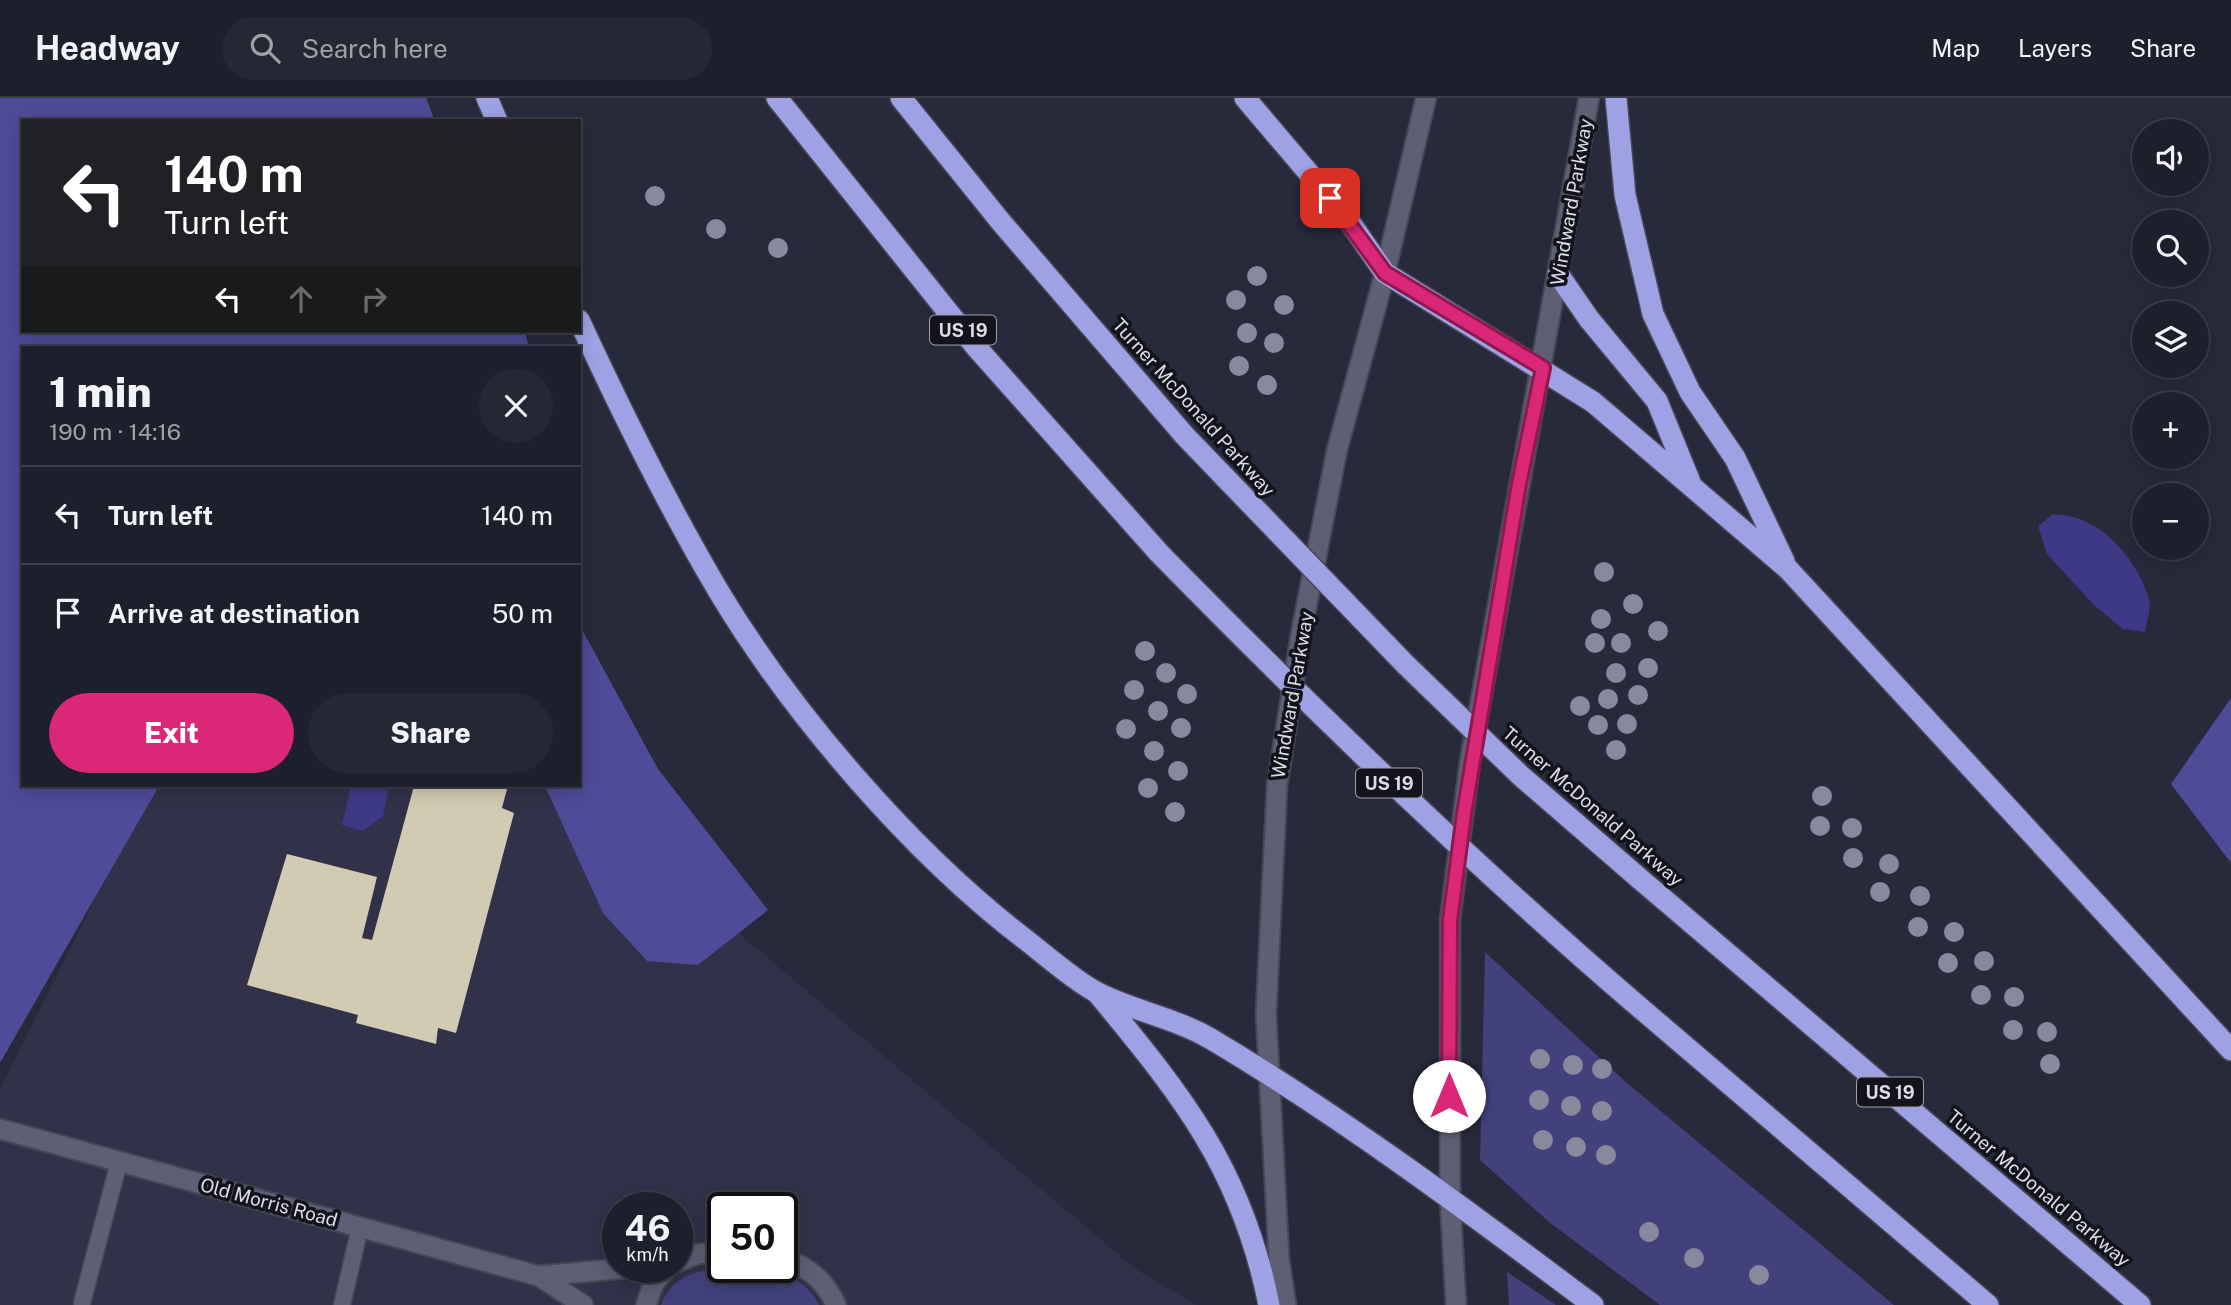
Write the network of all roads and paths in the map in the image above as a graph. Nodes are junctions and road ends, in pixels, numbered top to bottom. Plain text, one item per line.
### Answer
1 (487, 98) edge
2 (777, 98) edge
3 (901, 98) edge
4 (1245, 98) edge
5 (1426, 98) edge
6 (1589, 98) edge
7 (1616, 98) edge
8 (496, 119) edge
9 (1385, 273) junction
10 (1558, 274) junction
11 (581, 324) edge
12 (1543, 368) junction
13 (1692, 488) junction
14 (1788, 569) junction
15 (1095, 991) junction
16 (2231, 1050) edge
17 (1268, 1075) junction
18 (0, 1129) edge
19 (119, 1162) junction
20 (1450, 1198) junction
21 (360, 1227) junction
22 (798, 1264) edge
23 (602, 1270) edge
24 (539, 1276) junction
25 (655, 1283) edge
26 (82, 1303) edge
27 (342, 1305) edge
28 (583, 1305) edge
29 (646, 1305) edge
30 (836, 1305) edge
31 (1269, 1305) edge
32 (1286, 1305) edge
33 (1455, 1305) edge
34 (1593, 1305) edge
35 (1988, 1305) edge
36 (2140, 1305) edge

1 - 8 highway
2 - 35 highway, US 19, bridge
3 - 36 highway, Turner McDonald Parkway / US 19, bridge
4 - 9 highway
5 - 9 main road, Windward Parkway
6 - 10 main road, Windward Parkway
7 - 14 highway
9 - 12 highway
9 - 17 main road, Windward Parkway
10 - 12 main road, Windward Parkway
10 - 13 highway
11 - 15 highway
12 - 13 highway
12 - 20 main road, Windward Parkway
13 - 14 highway
14 - 16 highway
15 - 17 highway
15 - 31 highway
17 - 20 highway
17 - 32 main road, Windward Parkway
18 - 19 main road, Old Morris Road
19 - 21 main road, Old Morris Road
19 - 26 lane
20 - 33 main road, Windward Parkway
20 - 34 highway
21 - 24 main road, Old Morris Road
21 - 27 lane
22 - 30 main road
23 - 24 main road, Old Morris Road
24 - 28 main road, Old Morris Road
25 - 29 main road

